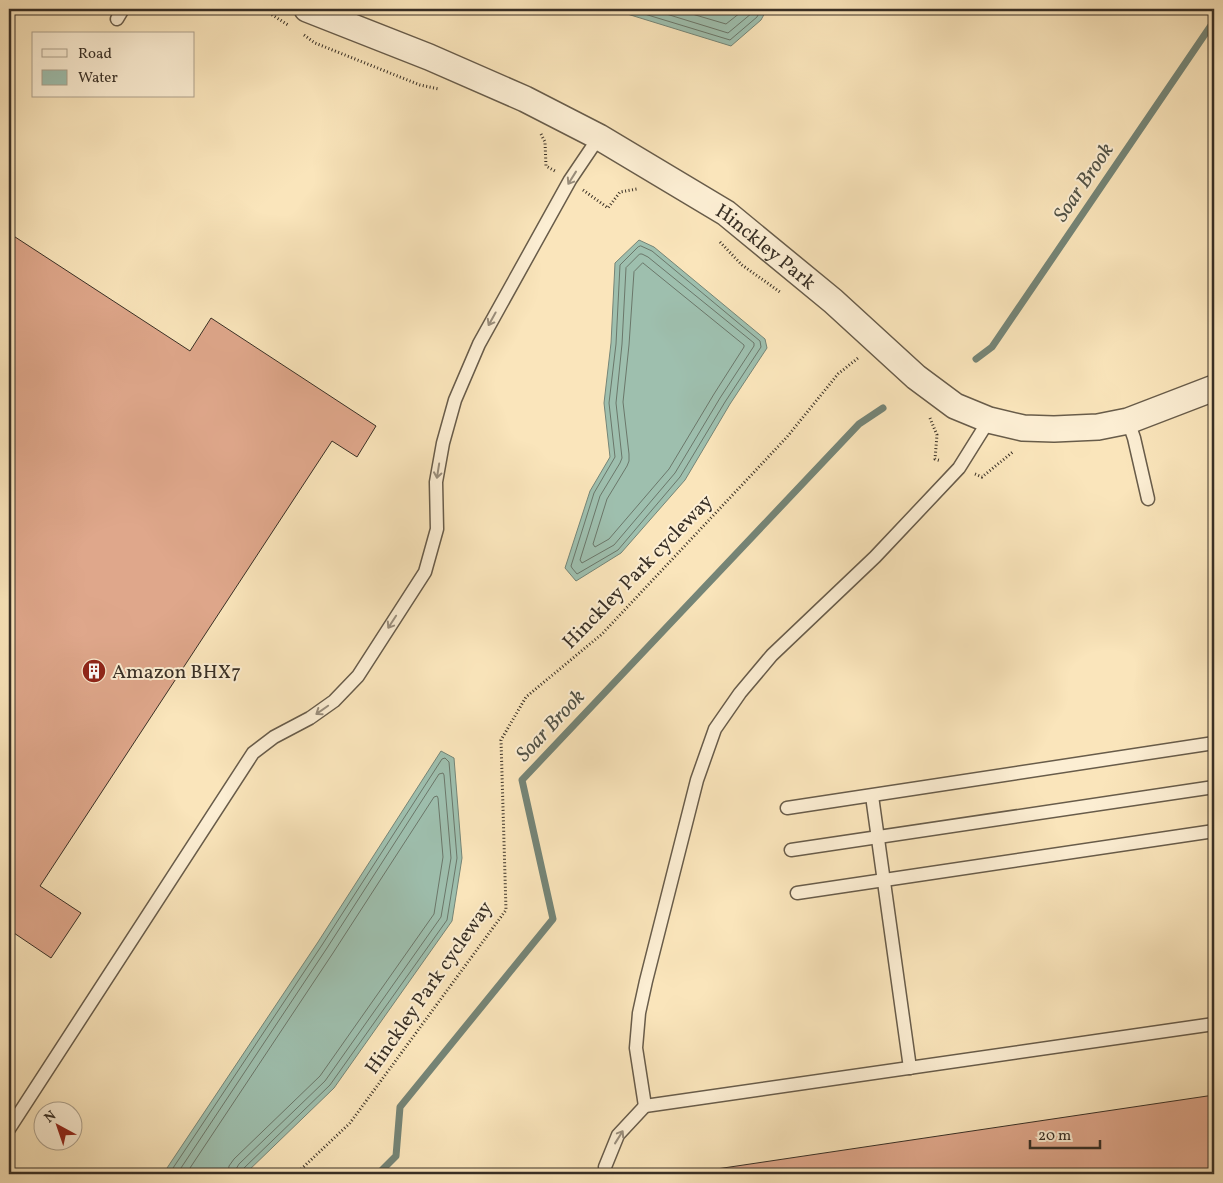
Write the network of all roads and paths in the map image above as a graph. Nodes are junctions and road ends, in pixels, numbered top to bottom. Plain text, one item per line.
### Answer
1 (264, 9) edge
2 (308, 9) edge
3 (293, 28) dead end
4 (300, 33) dead end
5 (439, 89) dead end
6 (537, 129) dead end
7 (599, 137) junction
8 (546, 166) dead end
9 (643, 188) dead end
10 (608, 208) dead end
11 (717, 238) dead end
12 (780, 292) dead end
13 (858, 358) dead end
14 (1214, 388) edge
15 (989, 420) junction
16 (1128, 422) junction
17 (1148, 498) dead end
18 (1214, 743) edge
19 (1214, 787) edge
20 (872, 796) junction
21 (788, 808) dead end
22 (1214, 831) edge
23 (878, 837) junction
24 (791, 850) dead end
25 (884, 880) junction
26 (797, 893) dead end
27 (1214, 1024) edge
28 (910, 1068) junction
29 (645, 1106) junction
30 (9, 1129) edge
31 (296, 1174) edge
32 (606, 1174) edge

1 - 3 path
2 - 7 street, Hinckley Park
4 - 5 path
6 - 8 path
7 - 15 street, Hinckley Park
7 -> 30 lane
9 - 10 path
11 - 12 path
13 - 31 path, Hinckley Park cycleway
14 - 16 street, Hinckley Park
15 - 16 street, Hinckley Park
15 - 29 lane
16 - 17 lane
18 - 20 lane
19 - 23 lane
20 - 21 lane
20 - 23 lane
22 - 25 lane
23 - 24 lane
23 - 25 lane
25 - 26 lane
25 - 28 lane
27 - 28 lane
28 - 29 lane
32 -> 29 lane

